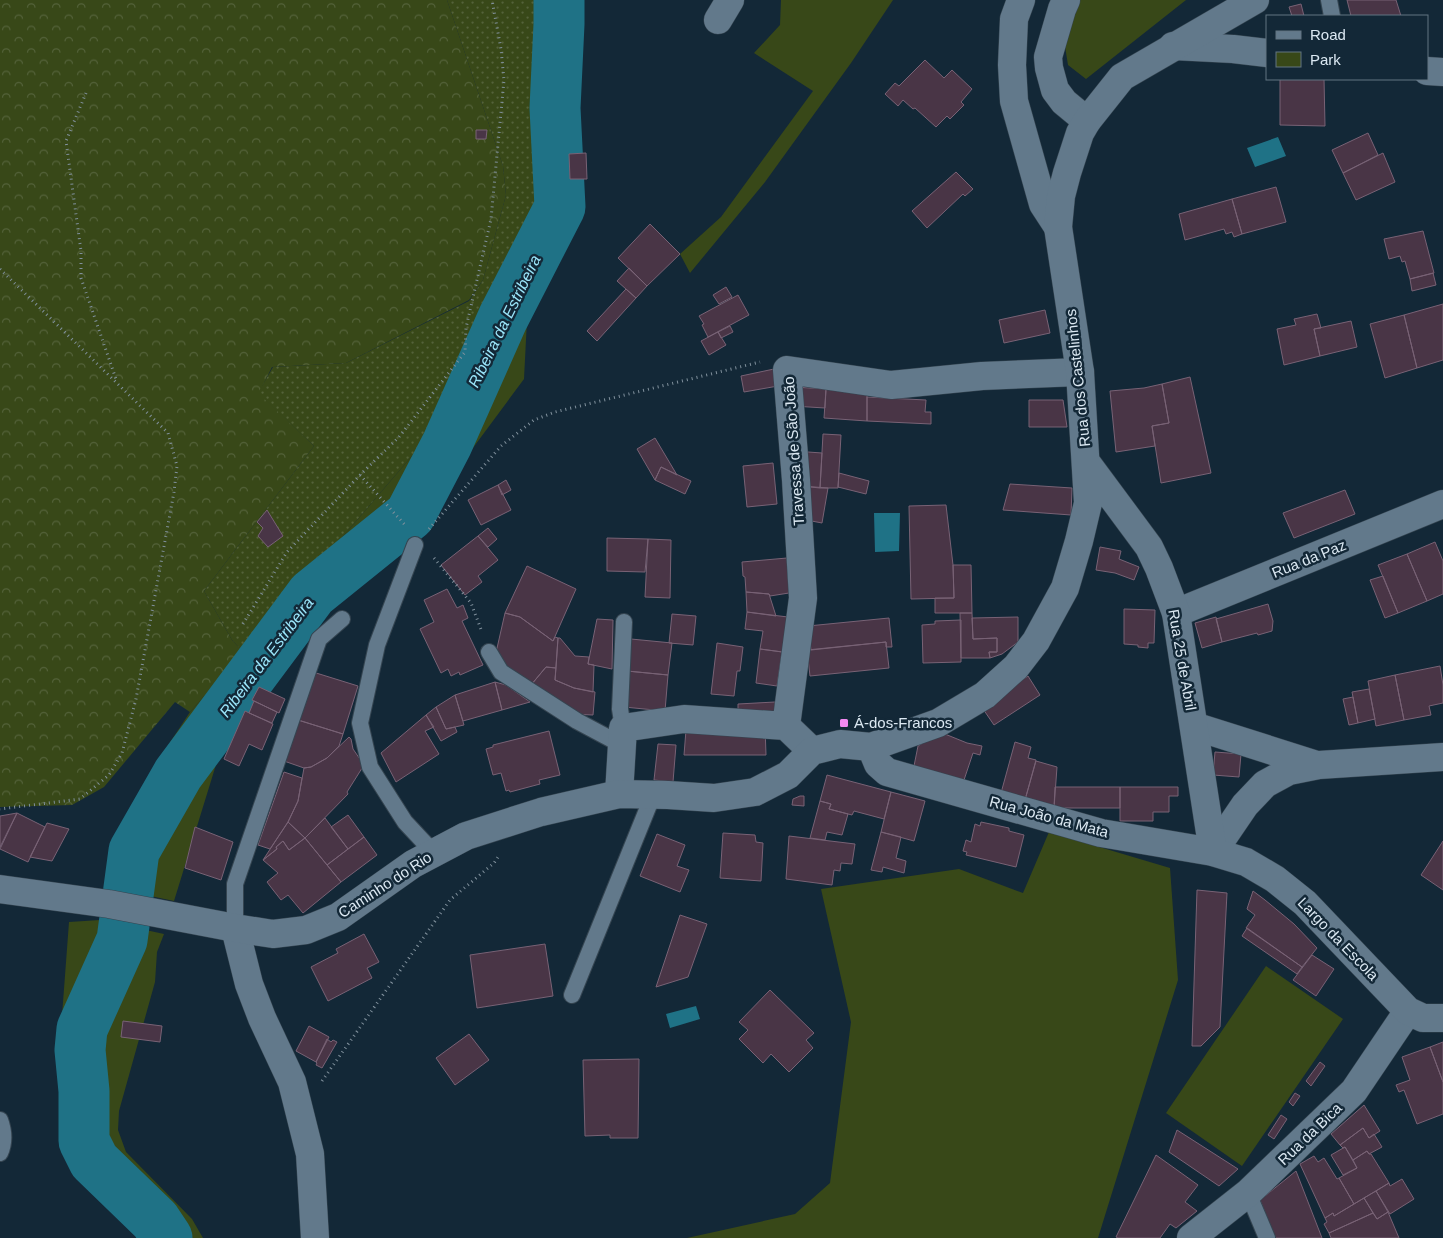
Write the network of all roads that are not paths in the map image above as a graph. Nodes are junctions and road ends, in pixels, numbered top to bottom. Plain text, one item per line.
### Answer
1 (1021, 0) edge
2 (1066, 0) edge
3 (1255, 0) edge
4 (1329, 0) edge
5 (1332, 15) edge
6 (1173, 46) junction
7 (1266, 53) edge
8 (1428, 71) edge
9 (1443, 72) edge
10 (1087, 121) junction
11 (1058, 227) junction
12 (1080, 372) junction
13 (1086, 462) junction
14 (1443, 504) edge
15 (415, 545) road end
16 (1176, 613) junction
17 (342, 619) dead end
18 (624, 622) dead end
19 (489, 652) road end
20 (786, 726) junction
21 (1194, 726) junction
22 (622, 737) junction
23 (871, 747) junction
24 (812, 751) junction
25 (1443, 758) edge
26 (1319, 765) junction
27 (619, 794) junction
28 (653, 795) junction
29 (1213, 852) junction
30 (434, 853) junction
31 (0, 889) edge
32 (235, 928) junction
33 (572, 995) dead end
34 (1408, 1011) junction
35 (1443, 1018) edge
36 (0, 1120) edge
37 (0, 1153) edge
38 (1248, 1193) junction
39 (315, 1238) edge
40 (1191, 1238) edge
41 (1267, 1238) edge

1 - 11 street
2 - 10 street
3 - 6 street, Rua dos Castelinhos
4 - 5 lane
6 - 7 street
6 - 10 street, Rua dos Castelinhos
8 - 9 street
10 - 11 street, Rua dos Castelinhos
11 - 12 street, Rua dos Castelinhos
12 - 13 street, Rua dos Castelinhos
12 - 20 street, Travessa de São João
13 - 16 street, Rua 25 de Abril
13 - 23 street, Rua dos Castelinhos
14 - 16 street, Rua da Paz
15 - 30 lane
16 - 21 street, Rua 25 de Abril
17 - 32 lane
18 - 22 lane
19 - 22 lane
20 - 22 street
20 - 24 street
21 - 26 street
21 - 29 street, Rua 25 de Abril
22 - 27 street
23 - 24 street
23 - 29 street, Rua João da Mata
24 - 28 street, Caminho do Rio
25 - 26 street
26 - 29 street
27 - 28 street, Caminho do Rio
27 - 30 street, Caminho do Rio
28 - 33 lane
29 - 34 street, Largo da Escola
30 - 32 street, Caminho do Rio
31 - 32 street, Caminho do Rio
32 - 39 street
34 - 35 street
34 - 38 street, Rua da Bica
36 - 37 lane
38 - 40 street, Rua da Bica
38 - 41 lane

